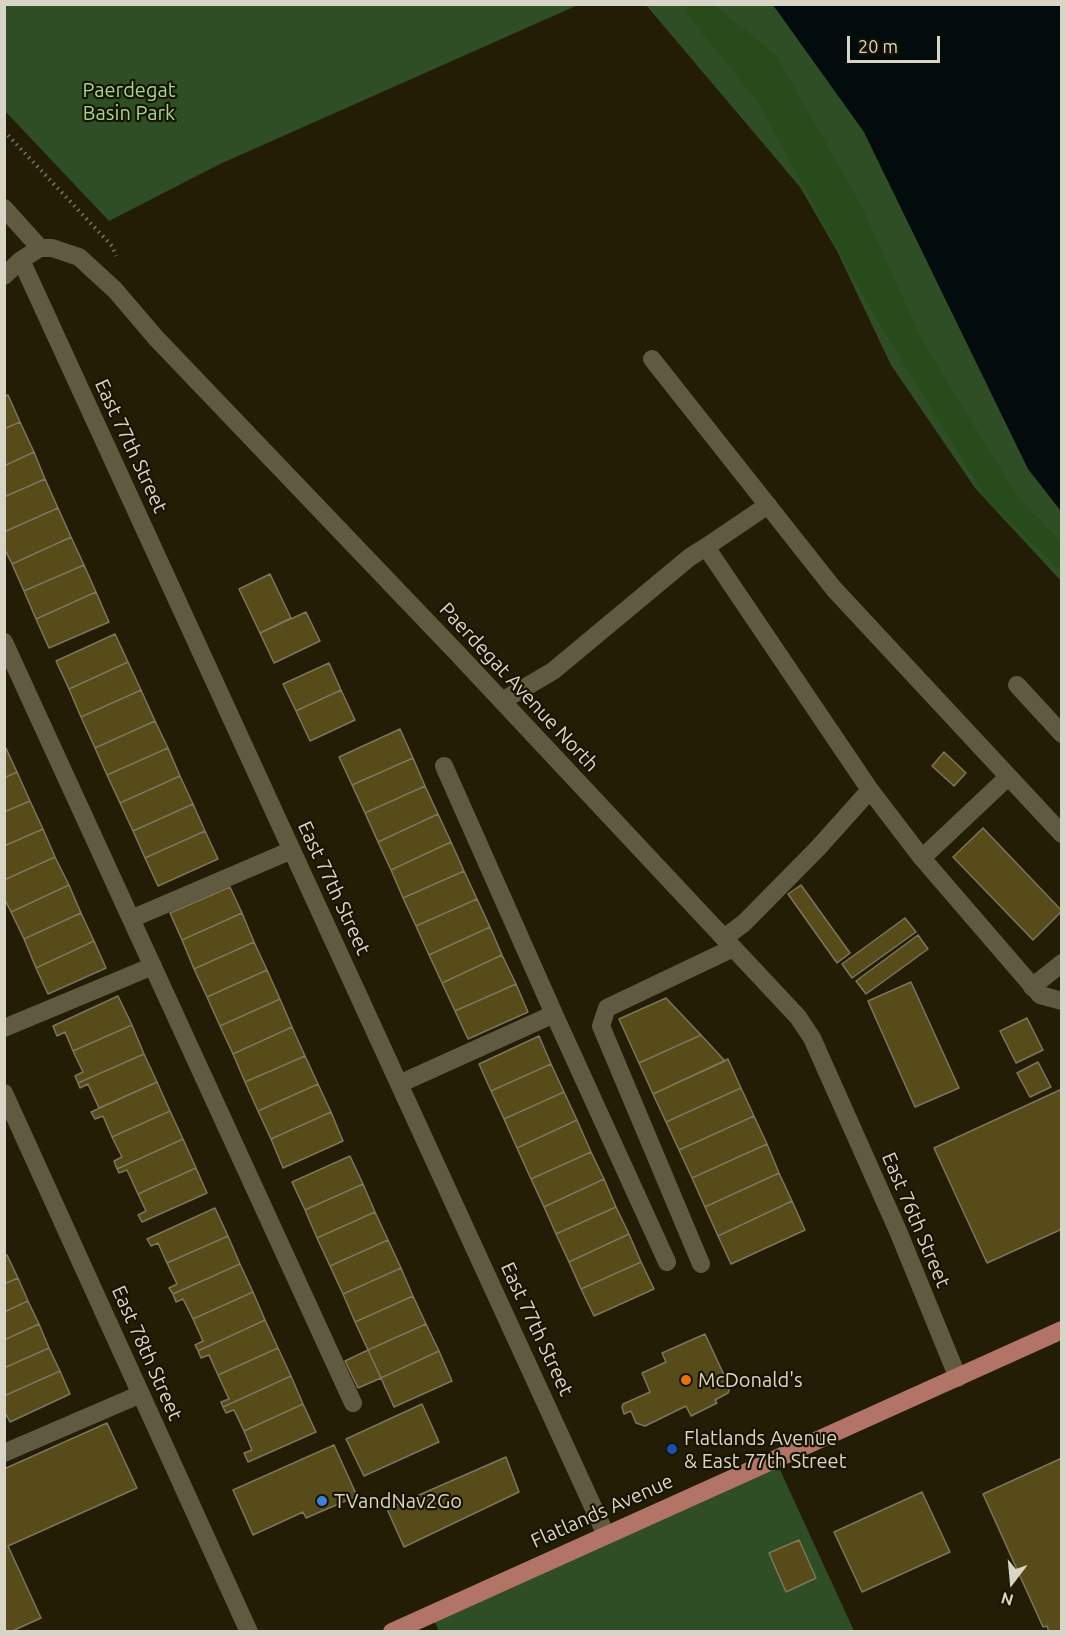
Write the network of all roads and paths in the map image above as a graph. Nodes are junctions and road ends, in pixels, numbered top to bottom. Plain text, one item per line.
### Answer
1 (4, 131) edge
2 (4, 208) edge
3 (40, 248) junction
4 (21, 260) junction
5 (120, 266) dead end
6 (4, 276) edge
7 (652, 359) dead end
8 (768, 506) junction
9 (706, 548) junction
10 (4, 642) edge
11 (1017, 685) dead end
12 (502, 700) junction
13 (1062, 734) edge
14 (444, 766) dead end
15 (1008, 777) junction
16 (870, 790) junction
17 (1062, 834) edge
18 (292, 850) junction
19 (922, 858) junction
20 (131, 919) junction
21 (729, 943) junction
22 (1062, 963) edge
23 (153, 966) junction
24 (1032, 987) junction
25 (1062, 1001) edge
26 (554, 1014) junction
27 (4, 1028) edge
28 (831, 1081) joint
29 (399, 1084) junction
30 (4, 1093) edge
31 (667, 1262) dead end
32 (701, 1264) dead end
33 (1062, 1330) edge
34 (958, 1378) junction
35 (141, 1394) junction
36 (353, 1403) dead end
37 (4, 1454) edge
38 (606, 1534) junction
39 (249, 1632) edge
40 (392, 1632) edge

1 - 5 path
2 - 3 street
3 - 4 street
3 - 12 street, Paerdegat Avenue North
4 - 6 street
4 - 18 street, East 77th Street
7 - 8 street
8 - 9 street
8 - 15 street
9 - 12 street
9 - 16 street
10 - 20 street
11 - 13 street
12 - 21 street, Paerdegat Avenue North
14 - 26 street
15 - 17 street
15 - 19 street
16 - 19 street
16 - 21 street
18 - 20 street
18 - 29 street, East 77th Street
19 - 24 street
20 - 23 street
21 - 28 street, Paerdegat Avenue North
21 - 32 street
22 - 24 street
23 - 27 street
23 - 36 street
24 - 25 street
26 - 29 street
26 - 31 street
28 - 34 street, East 76th Street
29 - 38 street, East 77th Street
30 - 35 street, East 78th Street
33 - 34 main road, Flatlands Avenue
34 - 38 main road, Flatlands Avenue
35 - 37 street
35 - 39 street, East 78th Street
38 - 40 main road, Flatlands Avenue

